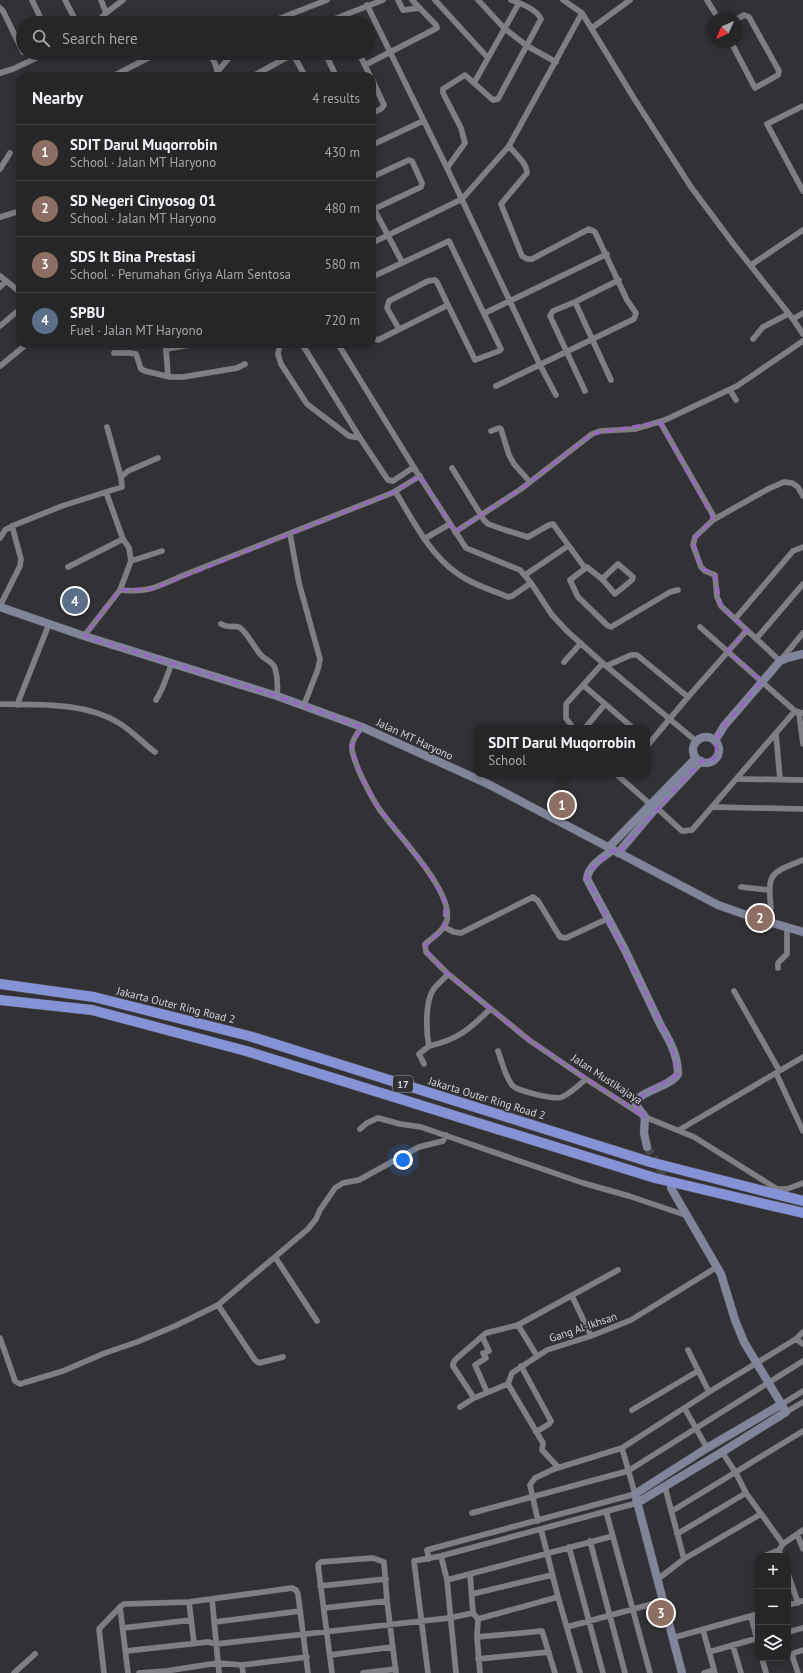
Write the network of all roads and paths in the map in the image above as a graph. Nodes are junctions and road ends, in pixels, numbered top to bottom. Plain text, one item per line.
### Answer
1 (32, 0) edge
2 (65, 0) edge
3 (101, 0) edge
4 (123, 0) edge
5 (327, 0) edge
6 (383, 0) edge
7 (398, 0) edge
8 (412, 0) edge
9 (435, 0) edge
10 (478, 0) edge
11 (511, 0) edge
12 (563, 0) edge
13 (630, 0) edge
14 (707, 0) edge
15 (519, 3) junction
16 (368, 5) junction
17 (0, 8) edge
18 (420, 8) junction
19 (714, 12) edge
20 (582, 13) junction
21 (106, 14) joint
22 (40, 16) edge
23 (73, 16) edge
24 (286, 16) edge
25 (341, 16) edge
26 (373, 16) edge
27 (743, 16) edge
28 (376, 22) edge
29 (504, 28) junction
30 (592, 28) junction
31 (16, 38) edge
32 (527, 46) junction
33 (734, 48) edge
34 (390, 53) junction
35 (488, 58) junction
36 (376, 59) edge
37 (32, 60) edge
38 (144, 60) edge
39 (213, 60) edge
40 (228, 60) edge
41 (283, 60) edge
42 (297, 60) edge
43 (328, 60) edge
44 (363, 60) edge
45 (374, 60) edge
46 (28, 62) joint
47 (556, 62) junction
48 (365, 64) junction
49 (121, 72) edge
50 (217, 72) edge
51 (219, 72) edge
52 (260, 72) edge
53 (303, 72) edge
54 (334, 72) edge
55 (368, 72) edge
56 (0, 73) edge
57 (474, 83) junction
58 (376, 88) edge
59 (803, 106) edge
60 (376, 111) edge
61 (423, 121) junction
62 (376, 143) edge
63 (509, 146) junction
64 (10, 152) dead end
65 (447, 168) junction
66 (0, 169) edge
67 (376, 175) edge
68 (803, 191) edge
69 (462, 199) junction
70 (376, 208) edge
71 (16, 212) edge
72 (376, 215) edge
73 (0, 217) edge
74 (803, 230) edge
75 (387, 236) junction
76 (376, 241) edge
77 (606, 254) junction
78 (402, 262) junction
79 (751, 265) junction
80 (376, 275) edge
81 (0, 276) edge
82 (619, 280) junction
83 (6, 281) junction
84 (0, 287) edge
85 (16, 289) edge
86 (511, 301) junction
87 (575, 302) junction
88 (448, 305) junction
89 (16, 312) edge
90 (485, 313) junction
91 (803, 313) edge
92 (788, 314) junction
93 (793, 319) junction
94 (0, 326) edge
95 (399, 329) junction
96 (803, 334) edge
97 (753, 338) dead end
98 (376, 339) edge
99 (592, 340) junction
100 (803, 341) edge
101 (22, 348) edge
102 (166, 348) edge
103 (279, 348) edge
104 (304, 348) edge
105 (340, 348) edge
106 (566, 351) junction
107 (114, 353) dead end
108 (245, 364) dead end
109 (540, 365) junction
110 (0, 366) edge
111 (168, 376) junction
112 (611, 380) dead end
113 (496, 386) dead end
114 (730, 390) junction
115 (585, 391) dead end
116 (556, 395) dead end
117 (736, 400) dead end
118 (660, 422) junction
119 (107, 427) dead end
120 (491, 431) dead end
121 (360, 438) junction
122 (158, 458) dead end
123 (452, 468) dead end
124 (417, 472) junction
125 (121, 477) junction
126 (530, 482) junction
127 (106, 492) junction
128 (391, 493) junction
129 (803, 496) edge
130 (480, 516) junction
131 (713, 520) junction
132 (450, 524) junction
133 (12, 526) junction
134 (454, 532) junction
135 (290, 534) junction
136 (0, 538) edge
137 (122, 539) junction
138 (424, 539) junction
139 (568, 546) junction
140 (803, 547) edge
141 (162, 551) dead end
142 (131, 561) junction
143 (68, 567) dead end
144 (585, 568) junction
145 (525, 575) junction
146 (602, 579) junction
147 (531, 583) junction
148 (803, 584) edge
149 (120, 590) junction
150 (678, 590) dead end
151 (0, 606) edge
152 (735, 619) junction
153 (49, 624) junction
154 (221, 624) dead end
155 (700, 626) dead end
156 (747, 630) junction
157 (803, 633) edge
158 (84, 636) junction
159 (756, 639) junction
160 (580, 643) junction
161 (728, 651) junction
162 (803, 654) edge
163 (780, 661) junction
164 (564, 662) dead end
165 (172, 664) junction
166 (604, 664) junction
167 (762, 681) junction
168 (583, 684) junction
169 (277, 696) junction
170 (688, 697) junction
171 (156, 700) dead end
172 (0, 704) edge
173 (605, 704) junction
174 (17, 705) junction
175 (304, 705) junction
176 (799, 713) edge
177 (669, 719) junction
178 (571, 725) edge
179 (588, 725) edge
180 (627, 725) edge
181 (362, 727) junction
182 (776, 734) junction
183 (650, 741) edge
184 (696, 741) junction
185 (715, 741) junction
186 (803, 744) edge
187 (155, 752) dead end
188 (698, 760) junction
189 (622, 777) edge
190 (738, 779) junction
191 (780, 779) junction
192 (803, 780) edge
193 (713, 807) junction
194 (803, 809) edge
195 (649, 811) junction
196 (613, 850) junction
197 (803, 860) edge
198 (741, 886) dead end
199 (769, 890) junction
200 (771, 908) dead end
201 (609, 918) junction
202 (444, 927) junction
203 (787, 928) junction
204 (803, 932) edge
205 (778, 968) dead end
206 (448, 974) junction
207 (0, 984) edge
208 (734, 991) dead end
209 (0, 1000) edge
210 (490, 1009) junction
211 (429, 1046) junction
212 (498, 1051) dead end
213 (803, 1057) edge
214 (424, 1064) dead end
215 (778, 1071) junction
216 (586, 1079) junction
217 (645, 1117) junction
218 (360, 1129) dead end
219 (679, 1130) junction
220 (803, 1131) edge
221 (446, 1135) junction
222 (647, 1147) tunnel mouth
223 (803, 1183) edge
224 (671, 1188) tunnel mouth
225 (803, 1200) edge
226 (803, 1213) edge
227 (688, 1216) junction
228 (275, 1257) junction
229 (717, 1266) junction
230 (618, 1270) dead end
231 (572, 1296) junction
232 (218, 1305) junction
233 (317, 1321) dead end
234 (518, 1325) junction
235 (803, 1332) edge
236 (482, 1336) junction
237 (591, 1336) junction
238 (0, 1338) edge
239 (796, 1338) junction
240 (803, 1344) edge
241 (688, 1350) dead end
242 (537, 1356) junction
243 (283, 1357) dead end
244 (803, 1361) edge
245 (757, 1363) junction
246 (521, 1366) junction
247 (698, 1371) junction
248 (770, 1383) junction
249 (508, 1384) junction
250 (803, 1391) edge
251 (488, 1392) junction
252 (709, 1392) junction
253 (474, 1398) junction
254 (803, 1402) edge
255 (782, 1404) junction
256 (460, 1407) dead end
257 (685, 1409) junction
258 (632, 1410) dead end
259 (786, 1412) junction
260 (695, 1428) junction
261 (803, 1431) edge
262 (536, 1432) junction
263 (622, 1448) junction
264 (707, 1448) junction
265 (722, 1452) junction
266 (558, 1467) junction
267 (628, 1471) junction
268 (736, 1473) junction
269 (666, 1487) junction
270 (746, 1493) junction
271 (635, 1494) junction
272 (532, 1496) junction
273 (637, 1503) junction
274 (606, 1511) junction
275 (672, 1511) junction
276 (472, 1513) dead end
277 (761, 1514) junction
278 (538, 1521) junction
279 (541, 1529) junction
280 (803, 1530) edge
281 (676, 1534) junction
282 (797, 1534) junction
283 (613, 1536) junction
284 (590, 1542) junction
285 (783, 1544) junction
286 (569, 1547) junction
287 (803, 1549) edge
288 (779, 1550) junction
289 (547, 1553) junction
290 (772, 1553) edge
291 (780, 1553) edge
292 (441, 1556) junction
293 (428, 1559) junction
294 (684, 1560) junction
295 (470, 1574) junction
296 (552, 1576) junction
297 (386, 1579) junction
298 (658, 1579) junction
299 (447, 1580) junction
300 (791, 1580) edge
301 (320, 1586) junction
302 (472, 1594) junction
303 (558, 1597) junction
304 (212, 1599) junction
305 (387, 1601) junction
306 (663, 1601) junction
307 (189, 1602) junction
308 (801, 1602) edge
309 (791, 1604) edge
310 (120, 1607) junction
311 (324, 1608) junction
312 (632, 1610) junction
313 (300, 1611) junction
314 (473, 1613) junction
315 (610, 1615) junction
316 (755, 1615) edge
317 (751, 1616) junction
318 (449, 1618) junction
319 (478, 1618) junction
320 (191, 1620) junction
321 (422, 1620) junction
322 (589, 1621) junction
323 (215, 1622) junction
324 (390, 1624) junction
325 (567, 1627) junction
326 (122, 1628) junction
327 (803, 1628) edge
328 (703, 1630) junction
329 (755, 1630) edge
330 (791, 1631) edge
331 (326, 1632) junction
332 (303, 1635) junction
333 (477, 1637) junction
334 (672, 1638) junction
335 (755, 1641) edge
336 (194, 1643) junction
337 (216, 1644) junction
338 (733, 1646) junction
339 (392, 1647) junction
340 (803, 1650) edge
341 (126, 1651) junction
342 (549, 1652) junction
343 (709, 1652) junction
344 (35, 1654) dead end
345 (330, 1655) junction
346 (307, 1657) junction
347 (478, 1659) junction
348 (763, 1661) edge
349 (218, 1663) junction
350 (242, 1665) junction
351 (396, 1671) edge
352 (166, 1672) edge
353 (715, 1672) edge
354 (14, 1673) edge
355 (104, 1673) edge
356 (128, 1673) edge
357 (139, 1673) edge
358 (149, 1673) edge
359 (219, 1673) edge
360 (243, 1673) edge
361 (308, 1673) edge
362 (332, 1673) edge
363 (363, 1673) edge
364 (428, 1673) edge
365 (456, 1673) edge
366 (480, 1673) edge
367 (555, 1673) edge
368 (580, 1673) edge
369 (603, 1673) edge
370 (625, 1673) edge
371 (650, 1673) edge
372 (682, 1673) edge
373 (704, 1673) edge
374 (741, 1673) edge
375 (766, 1673) edge
376 (798, 1673) edge

1 - 22 street
2 - 23 street
3 - 21 street
4 - 21 street
5 - 24 street
6 - 16 street
7 - 18 street
8 - 18 street
9 - 35 street
10 - 29 street
11 - 15 street
12 - 20 street
13 - 30 street
14 - 19 street
15 - 29 street
15 - 32 street
16 - 25 street
16 - 26 street
17 - 31 street
18 - 34 street
20 - 30 street
20 - 47 street
27 - 33 street
28 - 34 street
29 - 32 street
29 - 35 street
30 - 79 street
32 - 47 street
32 - 57 street
34 - 36 street
34 - 61 street
35 - 57 street
37 - 46 street
38 - 49 street
39 - 50 street
40 - 51 street
41 - 52 street
42 - 53 street
43 - 54 street
44 - 48 street
45 - 48 street
46 - 56 street
47 - 63 street
48 - 55 street
57 - 65 street
58 - 60 street
59 - 68 street
61 - 62 street
61 - 65 street
63 - 69 street
63 - 77 street
64 - 66 street
65 - 69 street
67 - 70 street
69 - 75 street
69 - 86 street
71 - 73 street
72 - 75 street
74 - 79 street
75 - 76 street
75 - 78 street
77 - 82 street
77 - 86 street
78 - 80 street
78 - 90 street
79 - 92 street
81 - 83 street
82 - 87 street
82 - 99 street
83 - 84 street
83 - 85 street
86 - 90 street
86 - 109 street
87 - 99 street
87 - 106 street
88 - 90 street
88 - 95 street
88 - 95 street
89 - 94 street
91 - 93 street
92 - 93 street
92 - 97 street
93 - 96 street
95 - 98 street
99 - 106 street
99 - 112 street
100 - 114 street
101 - 110 street
102 - 111 street
103 - 121 street
104 - 121 street
105 - 124 street
106 - 109 street
106 - 115 street
107 - 111 street
108 - 111 street
109 - 113 street
109 - 116 street
114 - 117 street
114 - 118 street
118 - 126 street
118 - 131 street
119 - 125 street
120 - 126 street
121 - 124 street
122 - 125 street
123 - 130 street
124 - 128 street
124 - 132 street
125 - 127 street
126 - 130 street
127 - 133 street
127 - 137 street
128 - 135 street
128 - 138 street
129 - 131 street
130 - 134 street
130 - 139 street
131 - 152 street
132 - 134 street
132 - 138 street
133 - 136 street
133 - 151 street
134 - 145 street
135 - 149 street
135 - 175 street
137 - 142 street
137 - 143 street
138 - 147 street
139 - 144 street
139 - 145 street
140 - 152 street
141 - 142 street
142 - 149 street
144 - 146 street
144 - 150 street
145 - 147 street
146 - 146 street
147 - 160 street
148 - 159 street
149 - 158 street
151 - 153 street, Jalan MT Haryono
152 - 156 street
153 - 158 street, Jalan MT Haryono
153 - 174 street
154 - 169 street
155 - 161 street
156 - 159 street
156 - 161 street
157 - 163 street
158 - 165 street, Jalan MT Haryono
159 - 163 street
160 - 164 street
160 - 166 street
161 - 167 street
161 - 170 street
162 - 163 street
163 - 167 street
165 - 169 street, Jalan MT Haryono
165 - 171 street
166 - 168 street
166 - 170 street
166 - 177 street
167 - 176 street
167 - 185 street
168 - 173 street
168 - 178 street
169 - 175 street, Jalan MT Haryono
170 - 177 street
172 - 174 street
173 - 179 street
173 - 180 street
174 - 187 street
175 - 181 street, Jalan MT Haryono
176 - 182 street
176 - 186 street
177 - 183 street
177 - 184 street
181 - 196 street, Jalan MT Haryono
181 - 202 street
182 - 190 street
182 - 191 street
184 - 185 street
184 - 188 street
185 - 188 street
188 - 195 street
189 - 195 street
190 - 191 street
190 - 193 street
191 - 192 street
193 - 194 street
193 - 195 street
195 - 196 street
196 - 201 street
196 - 203 street, Jalan MT Haryono
197 - 199 street
198 - 199 street
199 - 200 street
201 - 202 street
201 - 217 street
202 - 206 street, Jalan Mustikajaya
203 - 204 street, Jalan MT Haryono
203 - 205 street
206 - 210 street, Jalan Mustikajaya
206 - 211 street
207 - 225 highway, Jakarta Outer Ring Road 2 / 17
208 - 215 street
209 - 226 highway, 17
210 - 211 street
210 - 216 street, Jalan Mustikajaya
211 - 214 street
212 - 216 street
213 - 215 street
215 - 219 street
215 - 220 street
216 - 217 street, Jalan Mustikajaya
217 - 219 street, Jalan Mustikajaya
217 - 222 street
218 - 221 street
219 - 223 street, Jalan Mustikajaya
221 - 227 street
221 - 228 street
224 - 227 street
227 - 229 street
228 - 232 street
228 - 233 street
229 - 237 street, Gang Al-Ikhsan
229 - 245 street
230 - 231 street
231 - 234 street
231 - 237 street
232 - 238 street
232 - 243 street
234 - 236 street
234 - 242 street
235 - 239 street
236 - 251 street
236 - 253 street
237 - 242 street, Gang Al-Ikhsan
239 - 240 street
239 - 245 street
241 - 247 street
242 - 246 street, Gang Al-Ikhsan
244 - 248 street
245 - 248 street
245 - 252 street
246 - 249 street, Gang Al-Ikhsan
246 - 262 street
247 - 252 street
247 - 258 street
248 - 255 street
248 - 260 street
249 - 251 street
249 - 262 street
250 - 255 street
251 - 253 street
252 - 257 street
253 - 256 street
254 - 259 street
255 - 259 street
255 - 264 street
257 - 260 street
257 - 263 street
259 - 265 street
260 - 264 street
260 - 267 street
261 - 268 street
262 - 266 street
263 - 266 street
263 - 267 street
264 - 271 street
265 - 268 street
265 - 269 street
266 - 272 street
267 - 271 street
267 - 272 street
268 - 270 street
268 - 275 street
269 - 273 street
269 - 275 street
270 - 277 street
270 - 281 street
271 - 273 street
271 - 278 street
272 - 276 street
272 - 278 street
273 - 274 street
273 - 298 street
274 - 279 street
274 - 283 street
275 - 281 street
277 - 285 street
277 - 294 street
278 - 293 street
279 - 289 street
279 - 292 street
280 - 282 street
281 - 294 street
282 - 285 street
282 - 287 street
283 - 284 street
283 - 312 street
284 - 286 street
284 - 315 street
285 - 288 street
286 - 289 street
286 - 322 street
288 - 290 street
288 - 291 street
289 - 295 street
289 - 296 street
292 - 293 street
292 - 299 street
293 - 321 street
294 - 298 street
295 - 299 street
295 - 302 street
296 - 302 street
296 - 303 street
297 - 301 street
297 - 301 street
297 - 305 street
298 - 306 street
299 - 318 street
300 - 308 street
301 - 311 street
302 - 314 street
303 - 319 street
303 - 325 street
304 - 307 street
304 - 313 street
304 - 323 street
305 - 311 street
305 - 324 street
306 - 312 street
306 - 334 street
307 - 310 street
307 - 320 street
308 - 309 street
310 - 326 street
310 - 355 street
311 - 331 street
312 - 315 street
312 - 371 street
313 - 323 street
313 - 332 street
314 - 318 street
314 - 319 street
315 - 322 street
315 - 370 street
316 - 317 street
317 - 328 street
317 - 329 street
318 - 321 street
318 - 365 street
319 - 333 street
320 - 326 street
320 - 336 street
321 - 324 street
321 - 364 street
322 - 325 street
322 - 369 street
323 - 337 street
324 - 331 street
324 - 339 street
325 - 368 street
326 - 341 street
327 - 330 street
328 - 334 street
328 - 343 street
331 - 332 street
331 - 345 street
332 - 337 street
332 - 346 street
333 - 342 street
333 - 347 street
334 - 372 street
335 - 338 street
336 - 337 street
336 - 341 street
337 - 349 street
338 - 343 street
338 - 374 street
339 - 345 street
339 - 351 street
340 - 376 street
341 - 356 street
342 - 347 street
342 - 367 street
343 - 353 street
344 - 354 street
345 - 362 street
346 - 350 street
346 - 361 street
347 - 366 street
348 - 375 street
349 - 350 street
349 - 352 street
349 - 359 street
350 - 360 street
351 - 363 street
352 - 358 street
353 - 373 street
357 - 358 street

